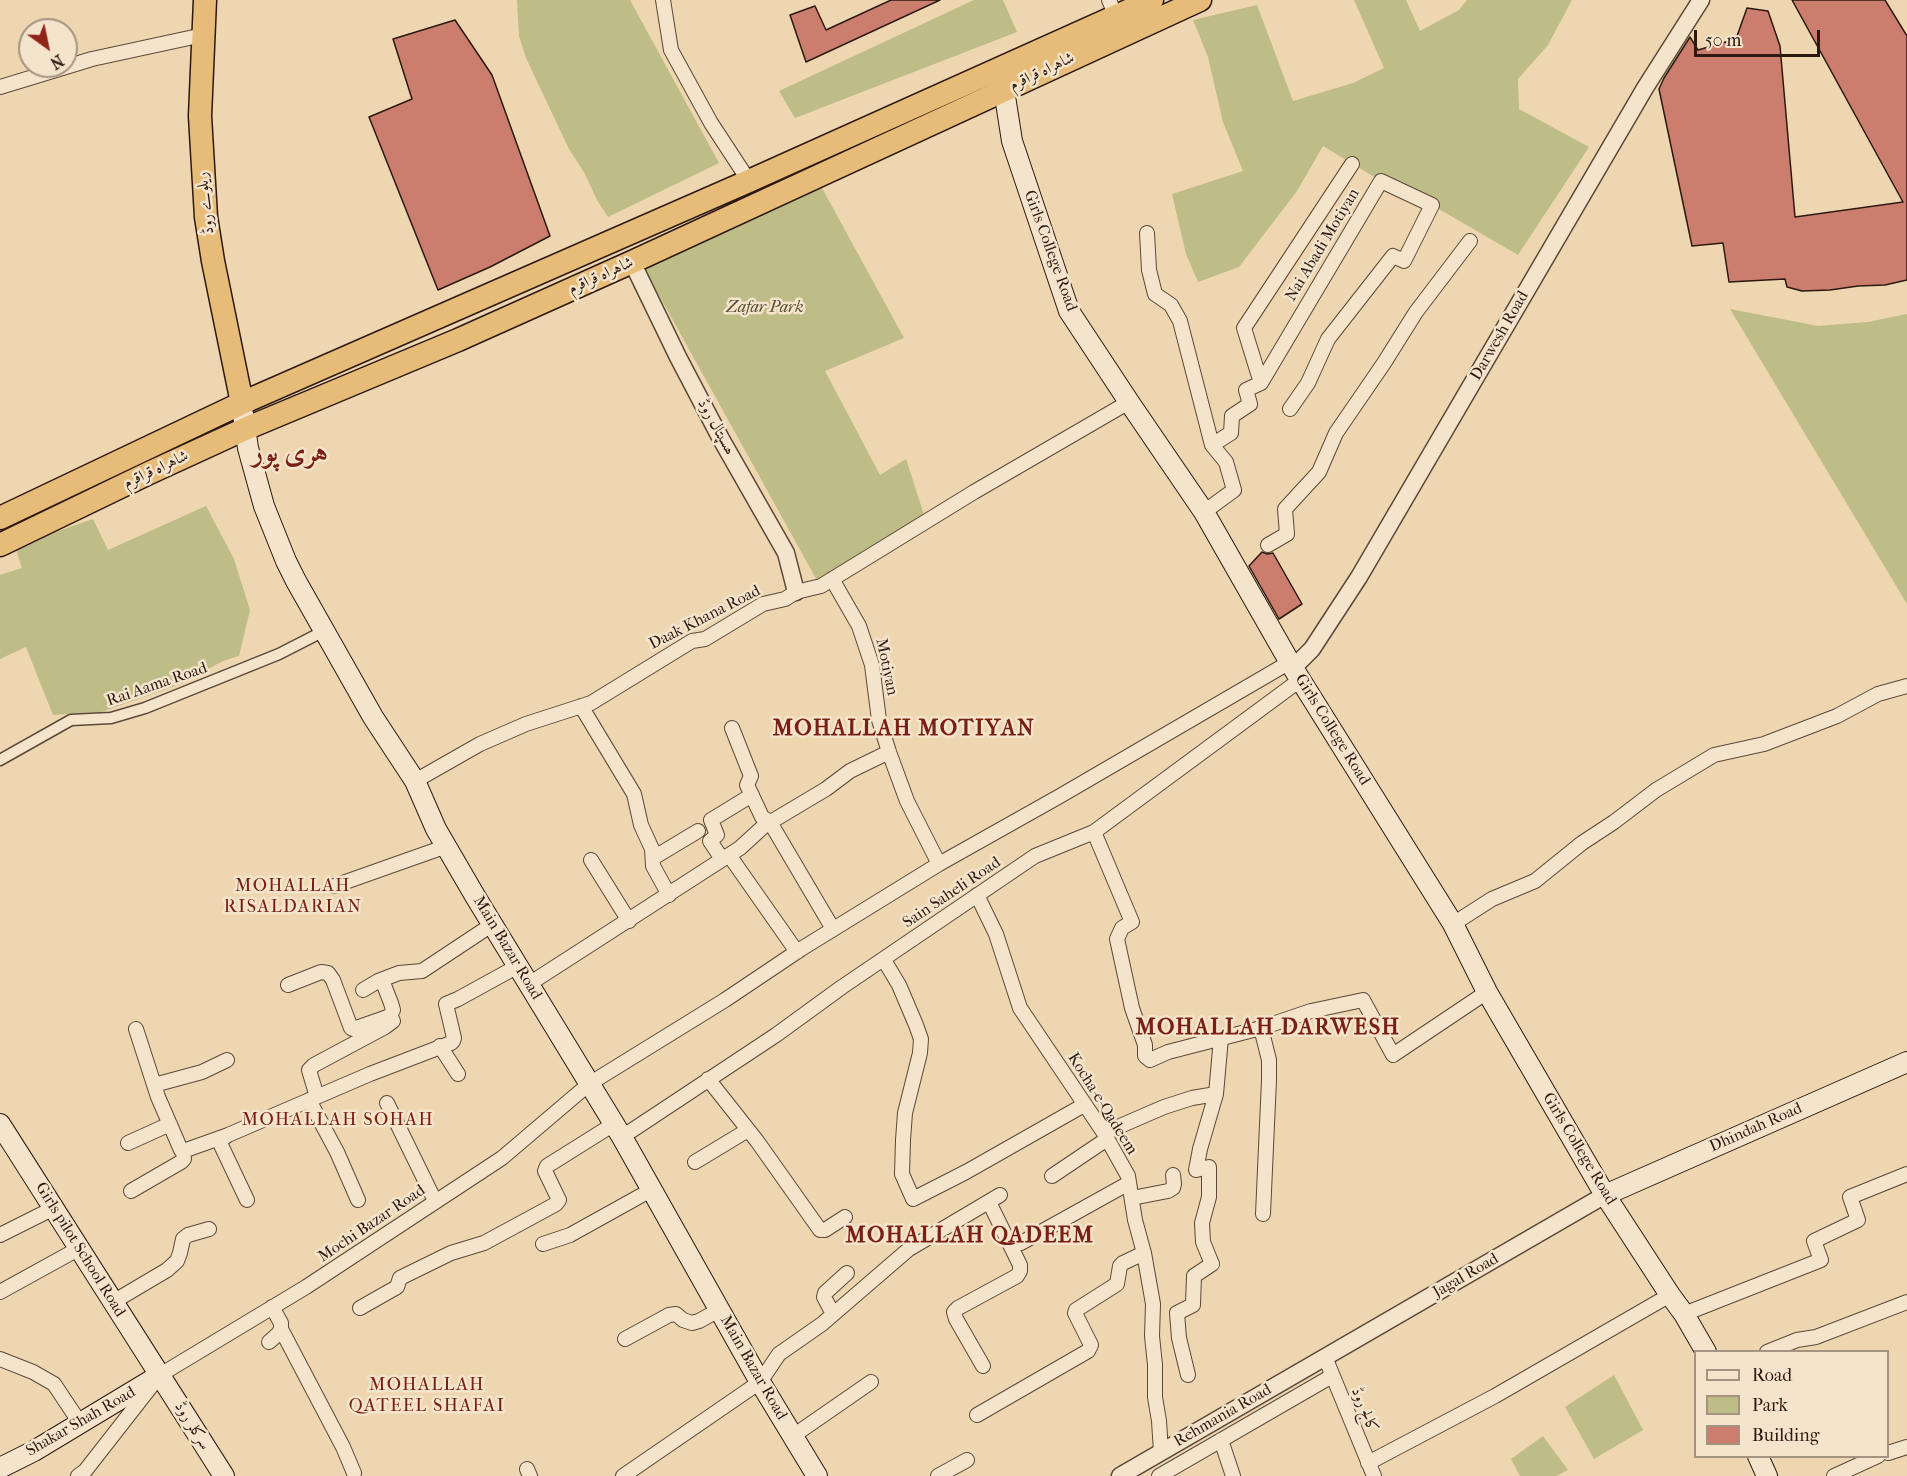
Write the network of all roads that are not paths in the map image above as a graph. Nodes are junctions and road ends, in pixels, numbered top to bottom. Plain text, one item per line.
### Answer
1 (205, 0) edge
2 (663, 0) edge
3 (1152, 0) edge
4 (1200, 0) edge
5 (1701, 0) edge
6 (1112, 8) edge
7 (203, 35) junction
8 (0, 87) edge
9 (1004, 90) junction
10 (1352, 164) dead end
11 (749, 181) junction
12 (1146, 233) dead end
13 (1470, 241) dead end
14 (632, 262) junction
15 (1261, 383) junction
16 (242, 402) junction
17 (1129, 402) junction
18 (1290, 409) dead end
19 (245, 429) junction
20 (1212, 445) junction
21 (1204, 512) junction
22 (0, 518) edge
23 (0, 545) edge
24 (1268, 545) dead end
25 (832, 579) junction
26 (796, 592) junction
27 (324, 631) junction
28 (1294, 670) junction
29 (1907, 686) edge
30 (581, 706) junction
31 (732, 728) dead end
32 (889, 752) junction
33 (0, 760) edge
34 (415, 781) junction
35 (752, 795) junction
36 (770, 822) junction
37 (698, 831) dead end
38 (1094, 832) junction
39 (447, 846) junction
40 (725, 857) junction
41 (652, 858) junction
42 (591, 860) dead end
43 (939, 864) junction
44 (334, 886) dead end
45 (669, 895) junction
46 (977, 895) junction
47 (629, 921) junction
48 (493, 924) junction
49 (1453, 924) junction
50 (833, 929) junction
51 (796, 952) junction
52 (884, 960) junction
53 (518, 966) junction
54 (382, 980) junction
55 (529, 984) junction
56 (288, 986) dead end
57 (363, 990) dead end
58 (1487, 992) junction
59 (390, 1016) junction
60 (1261, 1028) junction
61 (136, 1029) dead end
62 (1221, 1038) junction
63 (440, 1046) junction
64 (227, 1060) dead end
65 (1907, 1062) edge
66 (458, 1074) dead end
67 (708, 1079) junction
68 (590, 1084) junction
69 (154, 1085) junction
70 (1216, 1094) junction
71 (313, 1098) junction
72 (387, 1103) dead end
73 (1084, 1104) junction
74 (0, 1124) edge
75 (170, 1124) junction
76 (748, 1130) junction
77 (618, 1131) junction
78 (228, 1135) junction
79 (1106, 1136) junction
80 (128, 1143) dead end
81 (183, 1150) junction
82 (695, 1162) dead end
83 (1907, 1174) edge
84 (1173, 1175) dead end
85 (1052, 1176) dead end
86 (1129, 1183) junction
87 (651, 1190) junction
88 (131, 1191) dead end
89 (1605, 1195) junction
90 (1132, 1198) junction
91 (247, 1200) dead end
92 (358, 1200) dead end
93 (435, 1201) junction
94 (54, 1208) junction
95 (1263, 1214) dead end
96 (845, 1217) dead end
97 (209, 1229) dead end
98 (0, 1235) edge
99 (1021, 1243) dead end
100 (543, 1244) dead end
101 (78, 1249) junction
102 (1144, 1253) junction
103 (847, 1273) dead end
104 (0, 1292) edge
105 (1670, 1295) junction
106 (113, 1302) junction
107 (1907, 1302) edge
108 (272, 1307) junction
109 (360, 1308) dead end
110 (719, 1310) junction
111 (833, 1314) junction
112 (1684, 1314) junction
113 (281, 1329) junction
114 (625, 1339) dead end
115 (268, 1342) dead end
116 (1705, 1350) edge
117 (1772, 1350) edge
118 (1326, 1357) junction
119 (0, 1359) edge
120 (983, 1366) dead end
121 (160, 1375) junction
122 (1188, 1375) dead end
123 (1332, 1376) junction
124 (760, 1382) junction
125 (871, 1382) dead end
126 (977, 1415) dead end
127 (80, 1423) junction
128 (793, 1436) junction
129 (1221, 1440) junction
130 (1907, 1447) edge
131 (1161, 1452) junction
132 (1889, 1452) edge
133 (1759, 1458) edge
134 (1874, 1458) edge
135 (967, 1460) dead end
136 (0, 1468) edge
137 (1371, 1469) edge
138 (354, 1473) dead end
139 (78, 1476) edge
140 (224, 1476) edge
141 (623, 1476) edge
142 (817, 1476) edge
143 (938, 1476) edge
144 (1120, 1476) edge
145 (1159, 1476) edge
146 (1233, 1476) edge
147 (1767, 1476) edge
148 (1834, 1476) edge

1 - 7 highway, ریلوے روڈ
2 - 11 street
3 - 6 highway, شاہراہ قراقرم
4 - 9 highway, شاہراہ قراقرم
5 - 28 street, Darwesh Road
6 - 11 highway, شاہراہ قراقرم
7 - 8 street
7 - 16 highway, ریلوے روڈ
9 - 14 highway, شاہراہ قراقرم
9 - 17 main road, Girls College Road
10 - 15 street, Nai Abadi Motiyan
11 - 16 highway, شاہراہ قراقرم
12 - 20 street
13 - 24 street
14 - 19 highway, شاہراہ قراقرم
14 - 26 street, ھسپتال روڈ
15 - 18 street, Nai Abadi Motiyan
15 - 20 street, Nai Abadi Motiyan
16 - 19 main road, Main Bazar Road
16 - 22 highway, شاہراہ قراقرم
17 - 21 main road, Girls College Road
17 - 25 street, Daak Khana Road
19 - 23 highway, شاہراہ قراقرم
19 - 27 main road, Main Bazar Road
20 - 21 street
21 - 28 main road, Girls College Road
25 - 26 street, Daak Khana Road
25 - 32 street, Motiyan
26 - 30 street, Daak Khana Road
27 - 33 street, Rai Aama Road
27 - 34 main road, Main Bazar Road
28 - 38 street, Sain Saheli Road
28 - 43 street, Sain Saheli Road
28 - 49 main road, Girls College Road
29 - 49 street
30 - 34 street, Daak Khana Road
30 - 41 street
31 - 35 street
32 - 36 street
32 - 43 street, Motiyan
34 - 39 main road, Main Bazar Road
35 - 36 street
35 - 40 street
36 - 40 street
36 - 50 street
37 - 41 street
38 - 46 street, Sain Saheli Road
38 - 62 street
39 - 44 street
39 - 48 main road, Main Bazar Road
40 - 45 street
40 - 51 street
41 - 45 street
42 - 47 street
43 - 50 street, Sain Saheli Road
45 - 47 street
46 - 52 street, Sain Saheli Road
46 - 73 street, Kocha-e-Qadeem
47 - 55 street
48 - 53 main road, Main Bazar Road
48 - 54 street
49 - 58 main road, Girls College Road
50 - 51 street, Sain Saheli Road
51 - 68 street, Sain Saheli Road
52 - 67 street, Sain Saheli Road
52 - 73 street
53 - 55 main road, Main Bazar Road
53 - 63 street
54 - 57 street
54 - 59 street
55 - 68 main road, Main Bazar Road
56 - 59 street
58 - 60 street
58 - 89 main road, Girls College Road
59 - 71 street
60 - 62 street
60 - 95 street
61 - 69 street
62 - 70 street
63 - 66 street
63 - 71 street
64 - 69 street
65 - 89 main road, Dhindah Road
67 - 76 street
67 - 77 street, Sain Saheli Road
68 - 77 main road, Main Bazar Road
68 - 93 street, Mochi Bazar Road
69 - 75 street
70 - 79 street
70 - 122 street
71 - 78 street
71 - 92 street
72 - 93 street
73 - 79 street, Kocha-e-Qadeem
74 - 94 main road, Girls pilot School Road
75 - 80 street
75 - 81 street
76 - 82 street
76 - 96 street
77 - 87 main road, Main Bazar Road
77 - 109 street, Sain Saheli Road
78 - 81 street
78 - 91 street
79 - 85 street
79 - 86 street, Kocha-e-Qadeem
81 - 88 street
83 - 112 street
84 - 90 street
86 - 90 street, Kocha-e-Qadeem
86 - 99 street
87 - 100 street
87 - 110 main road, Main Bazar Road
89 - 105 main road, Girls College Road
89 - 118 street, Jagal Road
90 - 102 street, Kocha-e-Qadeem
93 - 108 street, Mochi Bazar Road
94 - 98 street
94 - 101 main road, Girls pilot School Road
97 - 106 street
101 - 104 street
101 - 106 main road, Girls pilot School Road
102 - 126 street
102 - 131 street, Kocha-e-Qadeem
103 - 111 street
105 - 112 main road, Girls College Road
105 - 137 street
106 - 121 main road, Girls pilot School Road
107 - 117 street
108 - 113 street
108 - 121 street, Mochi Bazar Road
110 - 114 street
110 - 124 main road, Main Bazar Road
111 - 120 street
111 - 124 street
112 - 116 main road, Girls College Road
113 - 115 street
113 - 138 street
118 - 123 street, کالج روڈ
118 - 131 street, Rehmania Road
119 - 127 street
121 - 127 main road, Shakar Shah Road
121 - 139 street
121 - 140 main road, سرکلر روڈ
123 - 129 street
123 - 137 street, کالج روڈ
124 - 128 main road, Main Bazar Road
124 - 141 street
125 - 128 street
127 - 136 main road, Shakar Shah Road
128 - 142 main road, Main Bazar Road
129 - 145 street
129 - 146 street
130 - 132 street
131 - 144 street, Rehmania Road
133 - 147 main road
134 - 148 street
135 - 143 street

